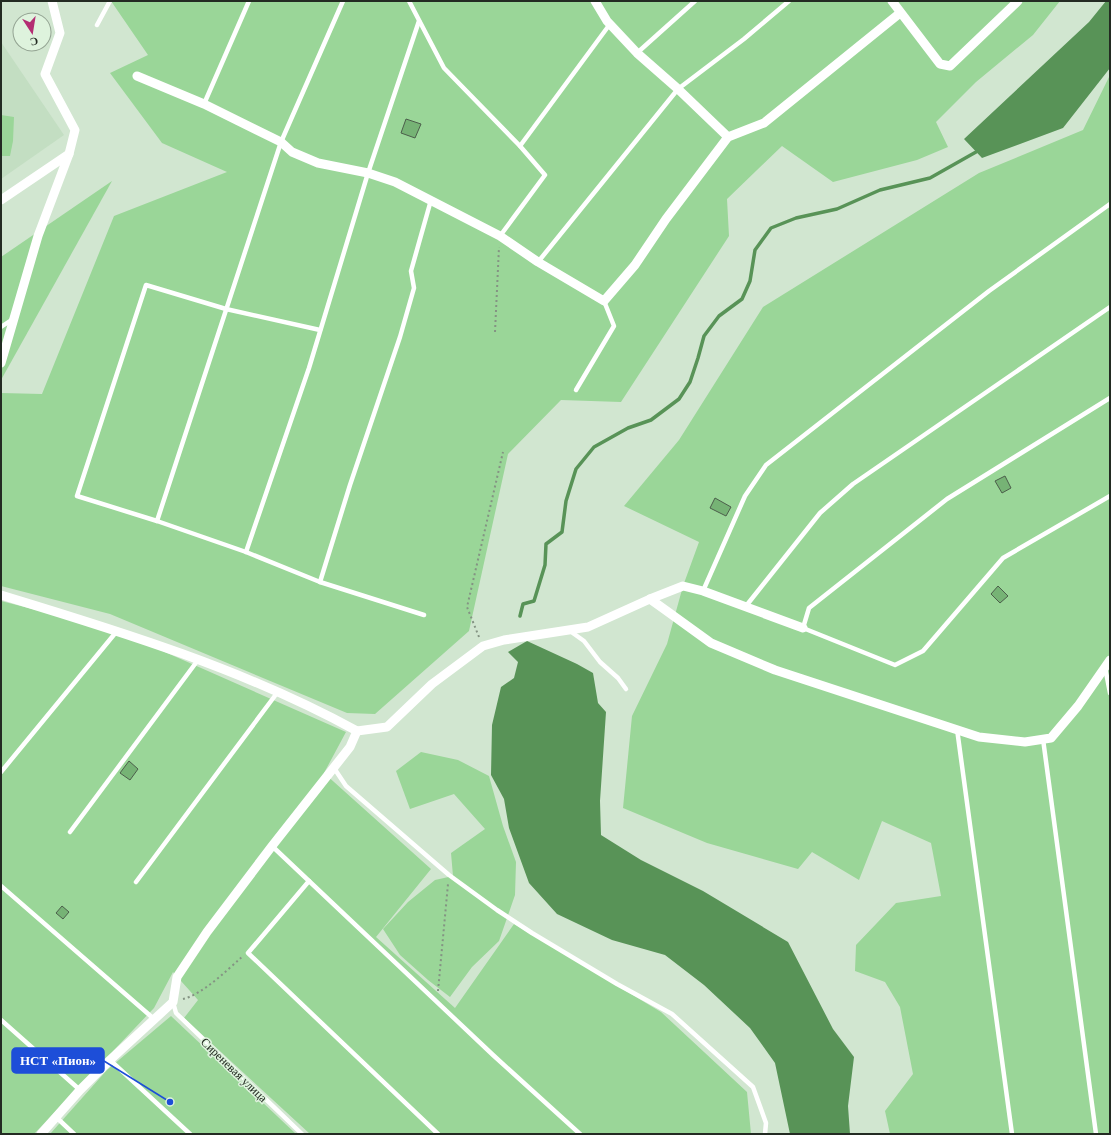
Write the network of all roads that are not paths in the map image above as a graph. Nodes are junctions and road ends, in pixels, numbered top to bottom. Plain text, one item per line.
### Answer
1 (52, 1) edge
2 (110, 1) edge
3 (249, 1) edge
4 (343, 1) edge
5 (409, 1) edge
6 (595, 1) edge
7 (695, 1) edge
8 (789, 1) edge
9 (892, 1) edge
10 (1018, 1) edge
11 (900, 13) junction
12 (419, 21) junction
13 (610, 24) junction
14 (97, 25) dead end
15 (637, 53) junction
16 (138, 76) dead end
17 (678, 89) junction
18 (204, 104) junction
19 (728, 136) junction
20 (281, 142) junction
21 (520, 146) junction
22 (69, 154) junction
23 (368, 172) junction
24 (1, 200) edge
25 (431, 200) junction
26 (1110, 204) edge
27 (500, 236) junction
28 (538, 262) junction
29 (604, 301) junction
30 (1110, 307) edge
31 (226, 308) junction
32 (14, 318) junction
33 (1, 327) edge
34 (320, 330) junction
35 (1, 363) edge
36 (576, 390) dead end
37 (1110, 398) edge
38 (1110, 496) edge
39 (157, 521) junction
40 (246, 552) junction
41 (320, 582) junction
42 (703, 591) junction
43 (1, 595) edge
44 (650, 599) junction
45 (746, 606) junction
46 (424, 616) dead end
47 (803, 628) junction
48 (568, 630) junction
49 (117, 631) junction
50 (198, 660) junction
51 (1108, 663) edge
52 (626, 689) dead end
53 (277, 692) junction
54 (1110, 693) edge
55 (957, 729) junction
56 (357, 732) junction
57 (1043, 739) junction
58 (334, 768) junction
59 (1, 772) edge
60 (70, 832) dead end
61 (272, 846) junction
62 (309, 881) junction
63 (136, 882) dead end
64 (1, 886) edge
65 (173, 1002) junction
66 (154, 1019) junction
67 (1, 1020) edge
68 (110, 1060) junction
69 (80, 1090) junction
70 (56, 1117) junction
71 (41, 1134) edge
72 (74, 1134) edge
73 (190, 1134) edge
74 (302, 1134) edge
75 (438, 1134) edge
76 (580, 1134) edge
77 (766, 1134) edge
78 (1012, 1134) edge
79 (1096, 1134) edge

1 - 22 street
2 - 14 lane
3 - 18 lane
4 - 20 lane
5 - 12 lane
6 - 13 street
7 - 15 lane
8 - 17 lane
9 - 11 street
10 - 11 street
11 - 19 street
12 - 21 lane
12 - 23 lane
13 - 15 street
13 - 21 lane
15 - 17 street
16 - 18 street
17 - 19 street
17 - 28 lane
18 - 20 street
19 - 29 street
20 - 23 street
20 - 31 lane
21 - 27 lane
22 - 24 street
22 - 32 street
23 - 25 street
23 - 34 lane
25 - 27 street
25 - 41 lane
26 - 42 lane
27 - 28 street
28 - 29 street
29 - 36 lane
30 - 45 lane
31 - 34 lane
31 - 39 lane
31 - 39 lane
32 - 33 lane
32 - 35 street
34 - 40 lane
37 - 47 lane
38 - 47 lane
39 - 40 lane
40 - 41 lane
41 - 46 lane
42 - 44 street
42 - 45 street
43 - 49 street
44 - 48 street
44 - 55 street
45 - 47 street
48 - 52 lane
48 - 56 street
49 - 50 street
49 - 59 lane
50 - 53 street
50 - 60 lane
51 - 54 lane
51 - 57 street
53 - 56 street
53 - 63 lane
55 - 57 street
55 - 78 lane
56 - 58 street
57 - 79 lane
58 - 61 street
58 - 77 lane
61 - 62 lane
61 - 65 street
62 - 75 lane
62 - 76 lane
64 - 66 lane
65 - 66 street
65 - 74 lane, Сиреневая улица
66 - 68 street
67 - 69 lane
68 - 69 street
68 - 73 lane
69 - 70 street
70 - 71 street
70 - 72 lane

